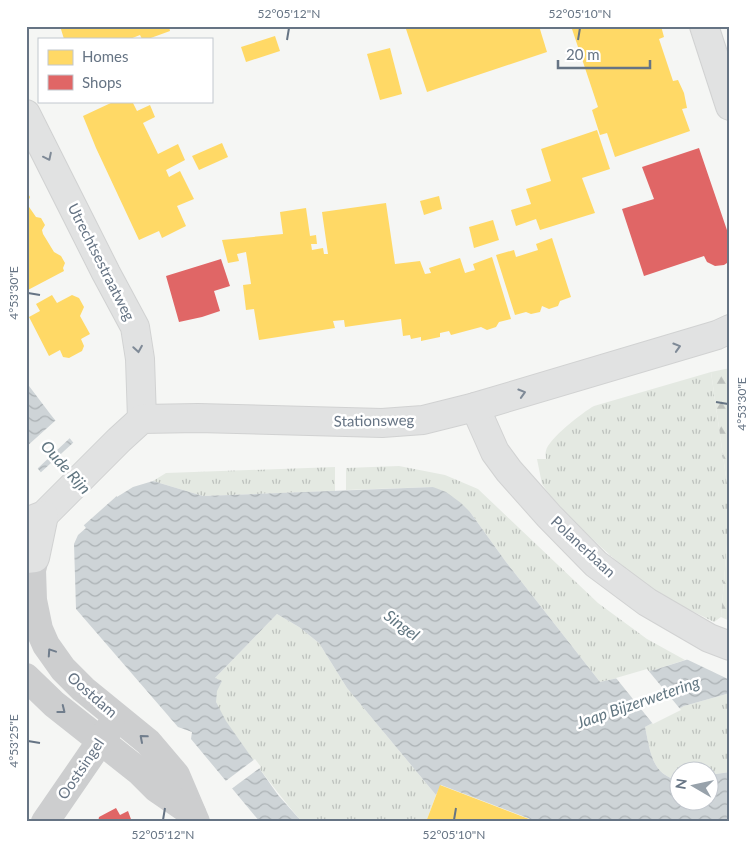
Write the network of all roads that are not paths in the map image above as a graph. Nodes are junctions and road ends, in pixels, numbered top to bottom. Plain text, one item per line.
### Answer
1 (704, 26) edge
2 (729, 104) edge
3 (26, 114) edge
4 (730, 329) edge
5 (475, 407) junction
6 (142, 419) junction
7 (44, 512) edge
8 (29, 556) edge
9 (719, 642) edge
10 (26, 677) edge
11 (117, 717) junction
12 (100, 741) junction
13 (194, 817) edge
14 (45, 822) edge

1 - 2 main road
3 -> 6 main road, Utrechtsestraatweg
5 -> 4 main road, Stationsweg
5 - 6 main road, Stationsweg
5 - 9 main road, Polanerbaan
6 - 7 main road
7 - 8 main road
11 -> 8 street, Oostdam
10 -> 12 street, Oostdam
11 - 12 street, Oostsingel
13 -> 11 street, Oostdam
12 - 13 street, Oostdam
12 - 14 street, Oostsingel

